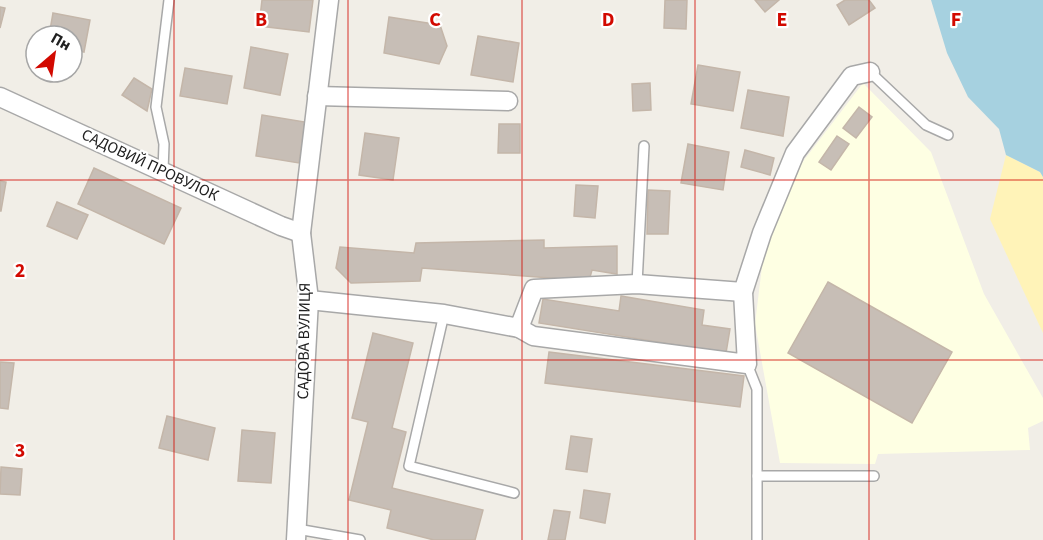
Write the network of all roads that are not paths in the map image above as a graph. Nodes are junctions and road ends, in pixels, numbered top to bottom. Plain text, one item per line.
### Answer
1 (169, 0) edge
2 (329, 0) edge
3 (870, 72) joint
4 (317, 96) junction
5 (0, 97) edge
6 (508, 101) dead end
7 (948, 135) dead end
8 (644, 146) dead end
9 (163, 171) junction
10 (301, 233) junction
11 (637, 284) junction
12 (743, 292) junction
13 (309, 300) junction
14 (444, 314) junction
15 (519, 328) junction
16 (747, 364) junction
17 (757, 476) junction
18 (874, 476) dead end
19 (514, 493) dead end
20 (297, 534) edge
21 (360, 540) edge
22 (757, 540) edge

1 - 9 lane
2 - 4 street, САДОВА ВУЛИЦЯ
3 - 7 lane
3 - 12 street
4 - 6 street
4 - 10 street, САДОВА ВУЛИЦЯ
5 - 9 street, САДОВИЙ ПРОВУЛОК
8 - 11 lane
9 - 10 street, САДОВИЙ ПРОВУЛОК
10 - 13 street, САДОВА ВУЛИЦЯ
11 - 12 street
11 - 15 street
12 - 16 street
13 - 14 street
13 - 20 street, САДОВА ВУЛИЦЯ
14 - 15 street
14 - 19 lane
15 - 16 street
16 - 17 lane
17 - 18 lane
17 - 22 lane
20 - 21 lane

